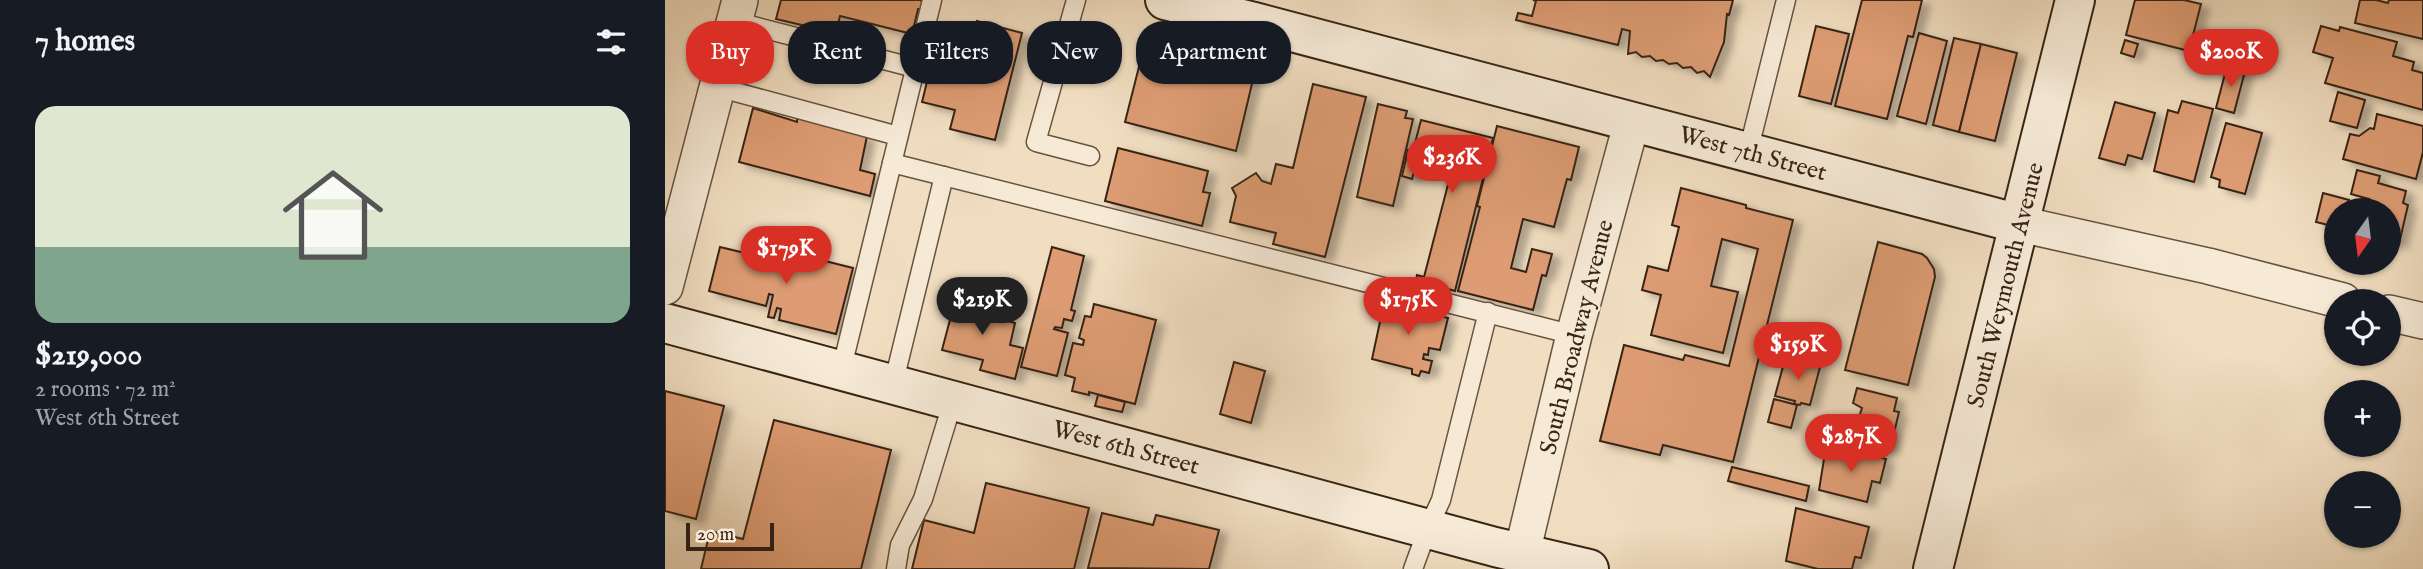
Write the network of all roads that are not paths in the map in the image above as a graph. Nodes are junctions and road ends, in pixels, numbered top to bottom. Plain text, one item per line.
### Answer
1 (932, 0) edge
2 (1076, 0) edge
3 (1165, 0) edge
4 (1786, 0) edge
5 (2075, 0) edge
6 (737, 10) edge
7 (1257, 11) edge
8 (927, 21) edge
9 (900, 63) edge
10 (911, 84) edge
11 (717, 87) junction
12 (1632, 121) junction
13 (898, 136) junction
14 (1748, 152) junction
15 (1090, 156) dead end
16 (892, 163) junction
17 (944, 176) junction
18 (2020, 224) junction
19 (665, 287) edge
20 (2324, 296) edge
21 (1488, 312) junction
22 (2401, 316) edge
23 (2423, 321) edge
24 (665, 323) edge
25 (1574, 335) junction
26 (841, 371) junction
27 (893, 385) junction
28 (953, 401) junction
29 (1428, 528) junction
30 (1503, 556) edge
31 (1570, 567) edge
32 (896, 569) edge
33 (1413, 569) edge
34 (1933, 569) edge

1 - 8 lane
2 - 15 lane
3 - 7 street, West 7th Street
4 - 14 lane
5 - 18 street, South Weymouth Avenue
6 - 9 lane
6 - 11 street
7 - 12 street, West 7th Street
10 - 13 lane
11 - 13 lane
11 - 19 street
12 - 14 street, West 7th Street
12 - 25 street, South Broadway Avenue
13 - 16 lane
14 - 18 street, West 7th Street
16 - 17 lane
16 - 26 lane
17 - 21 lane
17 - 27 lane
18 - 20 street, West 7th Street
18 - 34 street, South Weymouth Avenue
21 - 25 lane
21 - 29 lane
22 - 23 street
24 - 26 street, West 6th Street
25 - 30 street, South Broadway Avenue
26 - 27 street, West 6th Street
27 - 28 street, West 6th Street
28 - 29 street, West 6th Street
28 - 32 lane
29 - 30 street, West 6th Street
29 - 33 lane
30 - 31 street, West 6th Street

